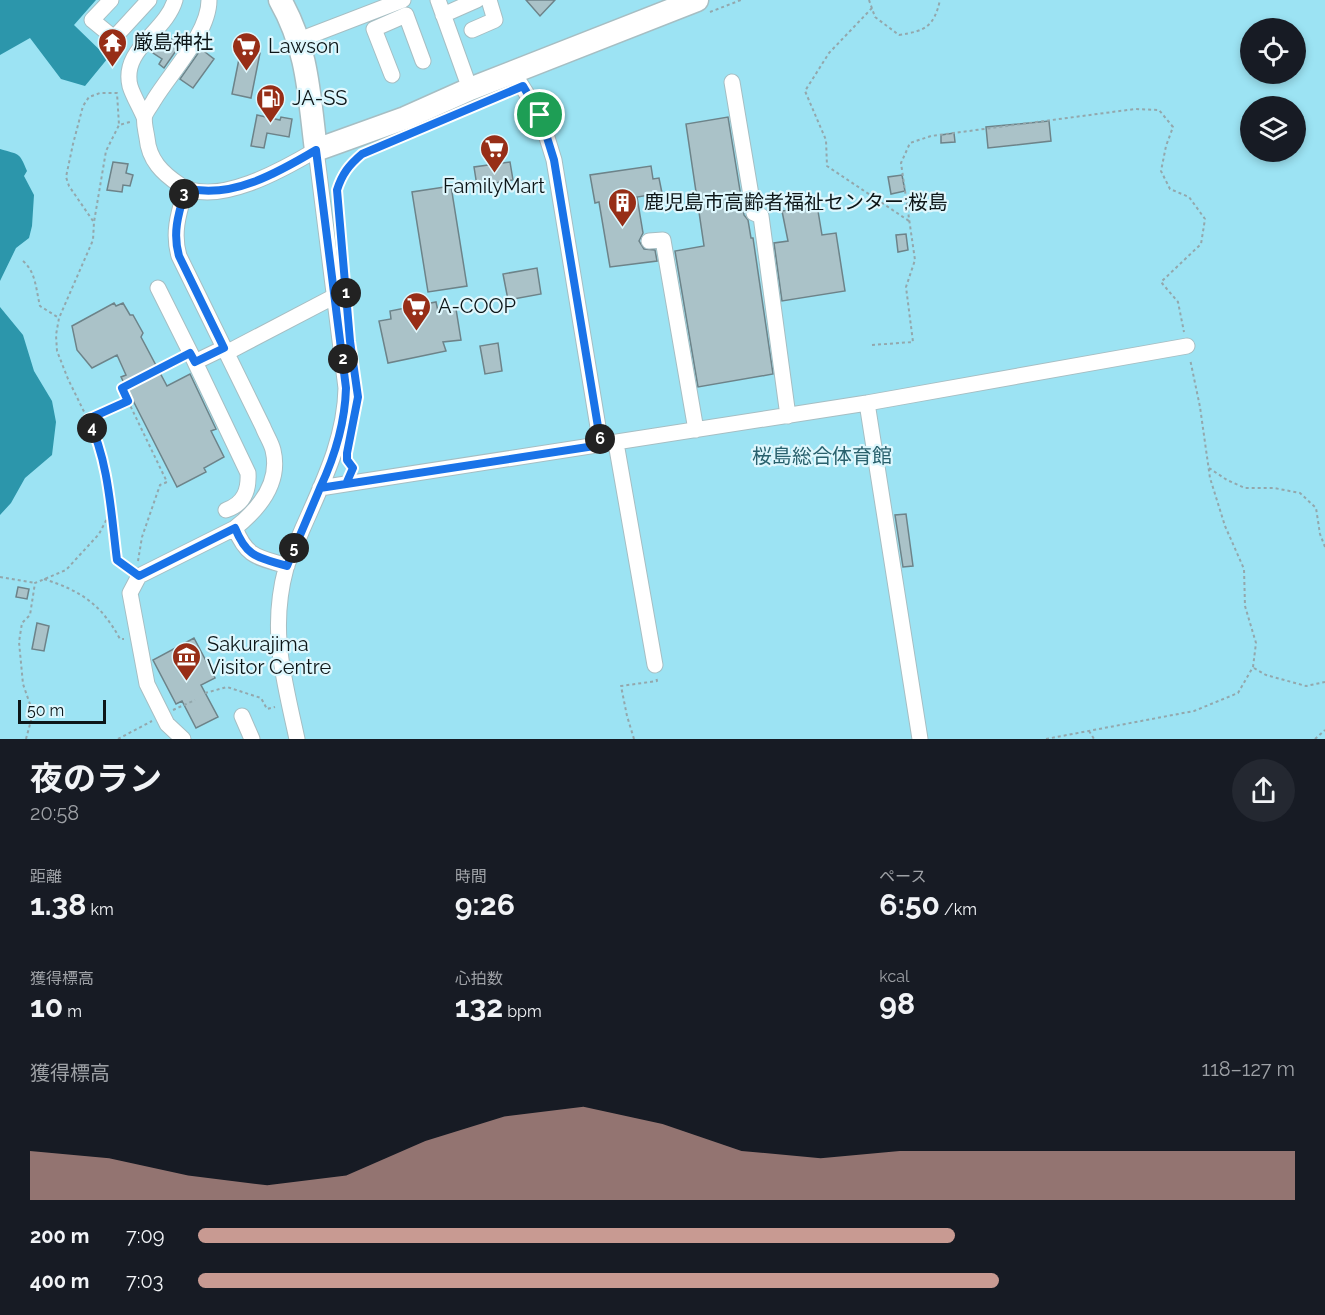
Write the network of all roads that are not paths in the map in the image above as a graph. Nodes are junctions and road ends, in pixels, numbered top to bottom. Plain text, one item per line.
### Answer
1 (111, 0) edge
2 (149, 0) edge
3 (175, 0) edge
4 (209, 0) edge
5 (280, 0) edge
6 (403, 0) edge
7 (438, 0) edge
8 (477, 0) edge
9 (489, 0) edge
10 (703, 6) edge
11 (443, 15) junction
12 (472, 30) dead end
13 (299, 40) junction
14 (423, 61) dead end
15 (513, 72) junction
16 (392, 75) dead end
17 (732, 82) dead end
18 (470, 89) junction
19 (144, 117) junction
20 (316, 150) junction
21 (186, 188) junction
22 (649, 241) dead end
23 (158, 288) dead end
24 (335, 296) junction
25 (1187, 346) dead end
26 (225, 350) junction
27 (193, 358) junction
28 (867, 403) junction
29 (788, 416) junction
30 (696, 430) junction
31 (608, 444) junction
32 (320, 488) junction
33 (226, 510) dead end
34 (235, 528) junction
35 (287, 566) junction
36 (654, 665) road end
37 (242, 716) dead end
38 (183, 739) edge
39 (252, 739) edge
40 (297, 739) edge
41 (920, 739) edge

1 - 2 street
3 - 19 street
4 - 19 street
5 - 13 highway
6 - 13 street
7 - 11 street
8 - 11 street
9 - 12 street
10 - 15 highway
11 - 18 street
13 - 20 highway
14 - 16 street
15 - 18 highway
15 - 31 street
17 - 29 street
18 - 20 highway
19 - 21 street
20 - 21 street
20 - 24 street
21 - 26 street
22 - 30 street
23 - 27 street
24 - 26 street
24 - 32 street
25 - 28 street
26 - 27 street
26 - 34 street
27 - 33 street
28 - 29 street
28 - 41 street
29 - 30 street
30 - 31 street
31 - 32 street
31 - 36 street
32 - 35 street
34 - 35 street
34 - 38 street
35 - 40 street
37 - 39 street

